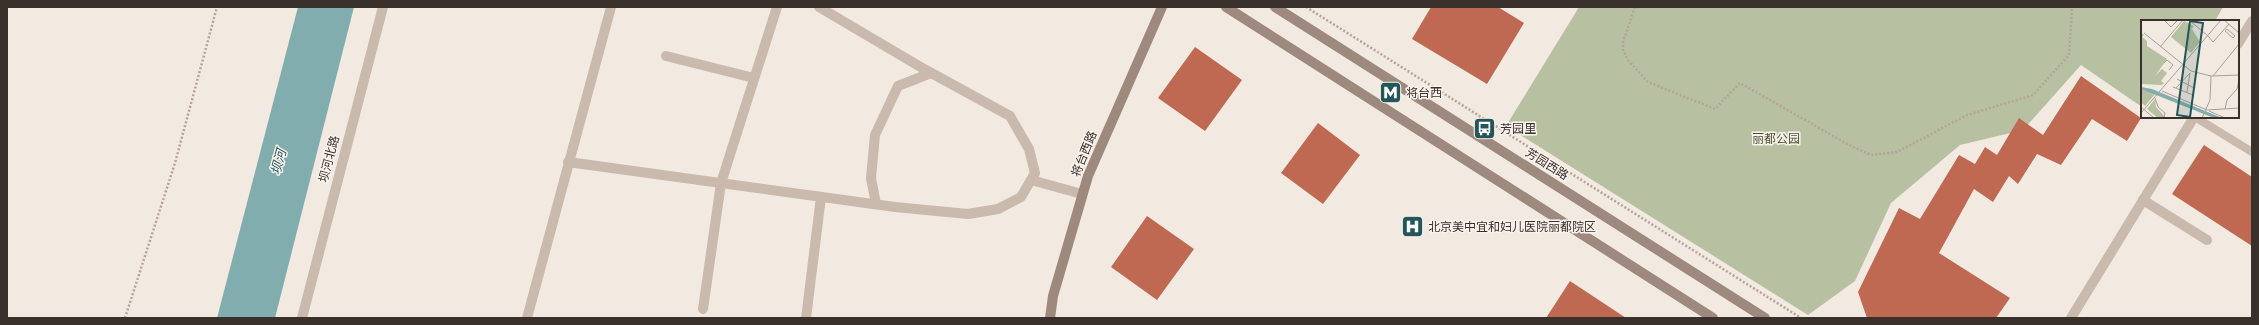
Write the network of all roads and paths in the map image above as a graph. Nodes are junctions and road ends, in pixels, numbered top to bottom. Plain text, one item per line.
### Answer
1 (217, 7) edge
2 (383, 7) edge
3 (610, 7) edge
4 (777, 7) edge
5 (819, 7) edge
6 (1162, 7) edge
7 (1226, 7) edge
8 (1275, 7) edge
9 (1306, 7) edge
10 (1635, 7) edge
11 (2072, 7) edge
12 (2252, 21) edge
13 (2239, 42) edge
14 (666, 56) dead end
15 (931, 74) junction
16 (754, 78) junction
17 (2193, 118) edge
18 (2196, 118) edge
19 (2252, 152) edge
20 (568, 162) junction
21 (1031, 180) junction
22 (721, 183) junction
23 (1082, 194) junction
24 (821, 197) junction
25 (2143, 200) junction
26 (876, 204) junction
27 (2207, 240) dead end
28 (703, 309) dead end
29 (125, 318) edge
30 (302, 318) edge
31 (527, 318) edge
32 (806, 318) edge
33 (1050, 318) edge
34 (1713, 318) edge
35 (1765, 318) edge
36 (1801, 318) edge
37 (2071, 318) edge

1 - 29 path
2 - 30 street, 坝河北路
3 - 20 street
4 - 16 street
5 - 15 street
6 - 23 main road, 将台西路
7 - 34 main road
8 - 35 main road, 芳园西路
9 - 36 path
10 - 11 path
12 - 13 street
14 - 16 street
15 - 21 street
15 - 26 street
16 - 22 street
17 - 25 street
18 - 19 lane
20 - 22 street
20 - 31 street
21 - 23 street
21 - 26 street
22 - 24 street
22 - 28 street
23 - 33 main road, 将台西路
24 - 26 street
24 - 32 street
25 - 27 street
25 - 37 street

